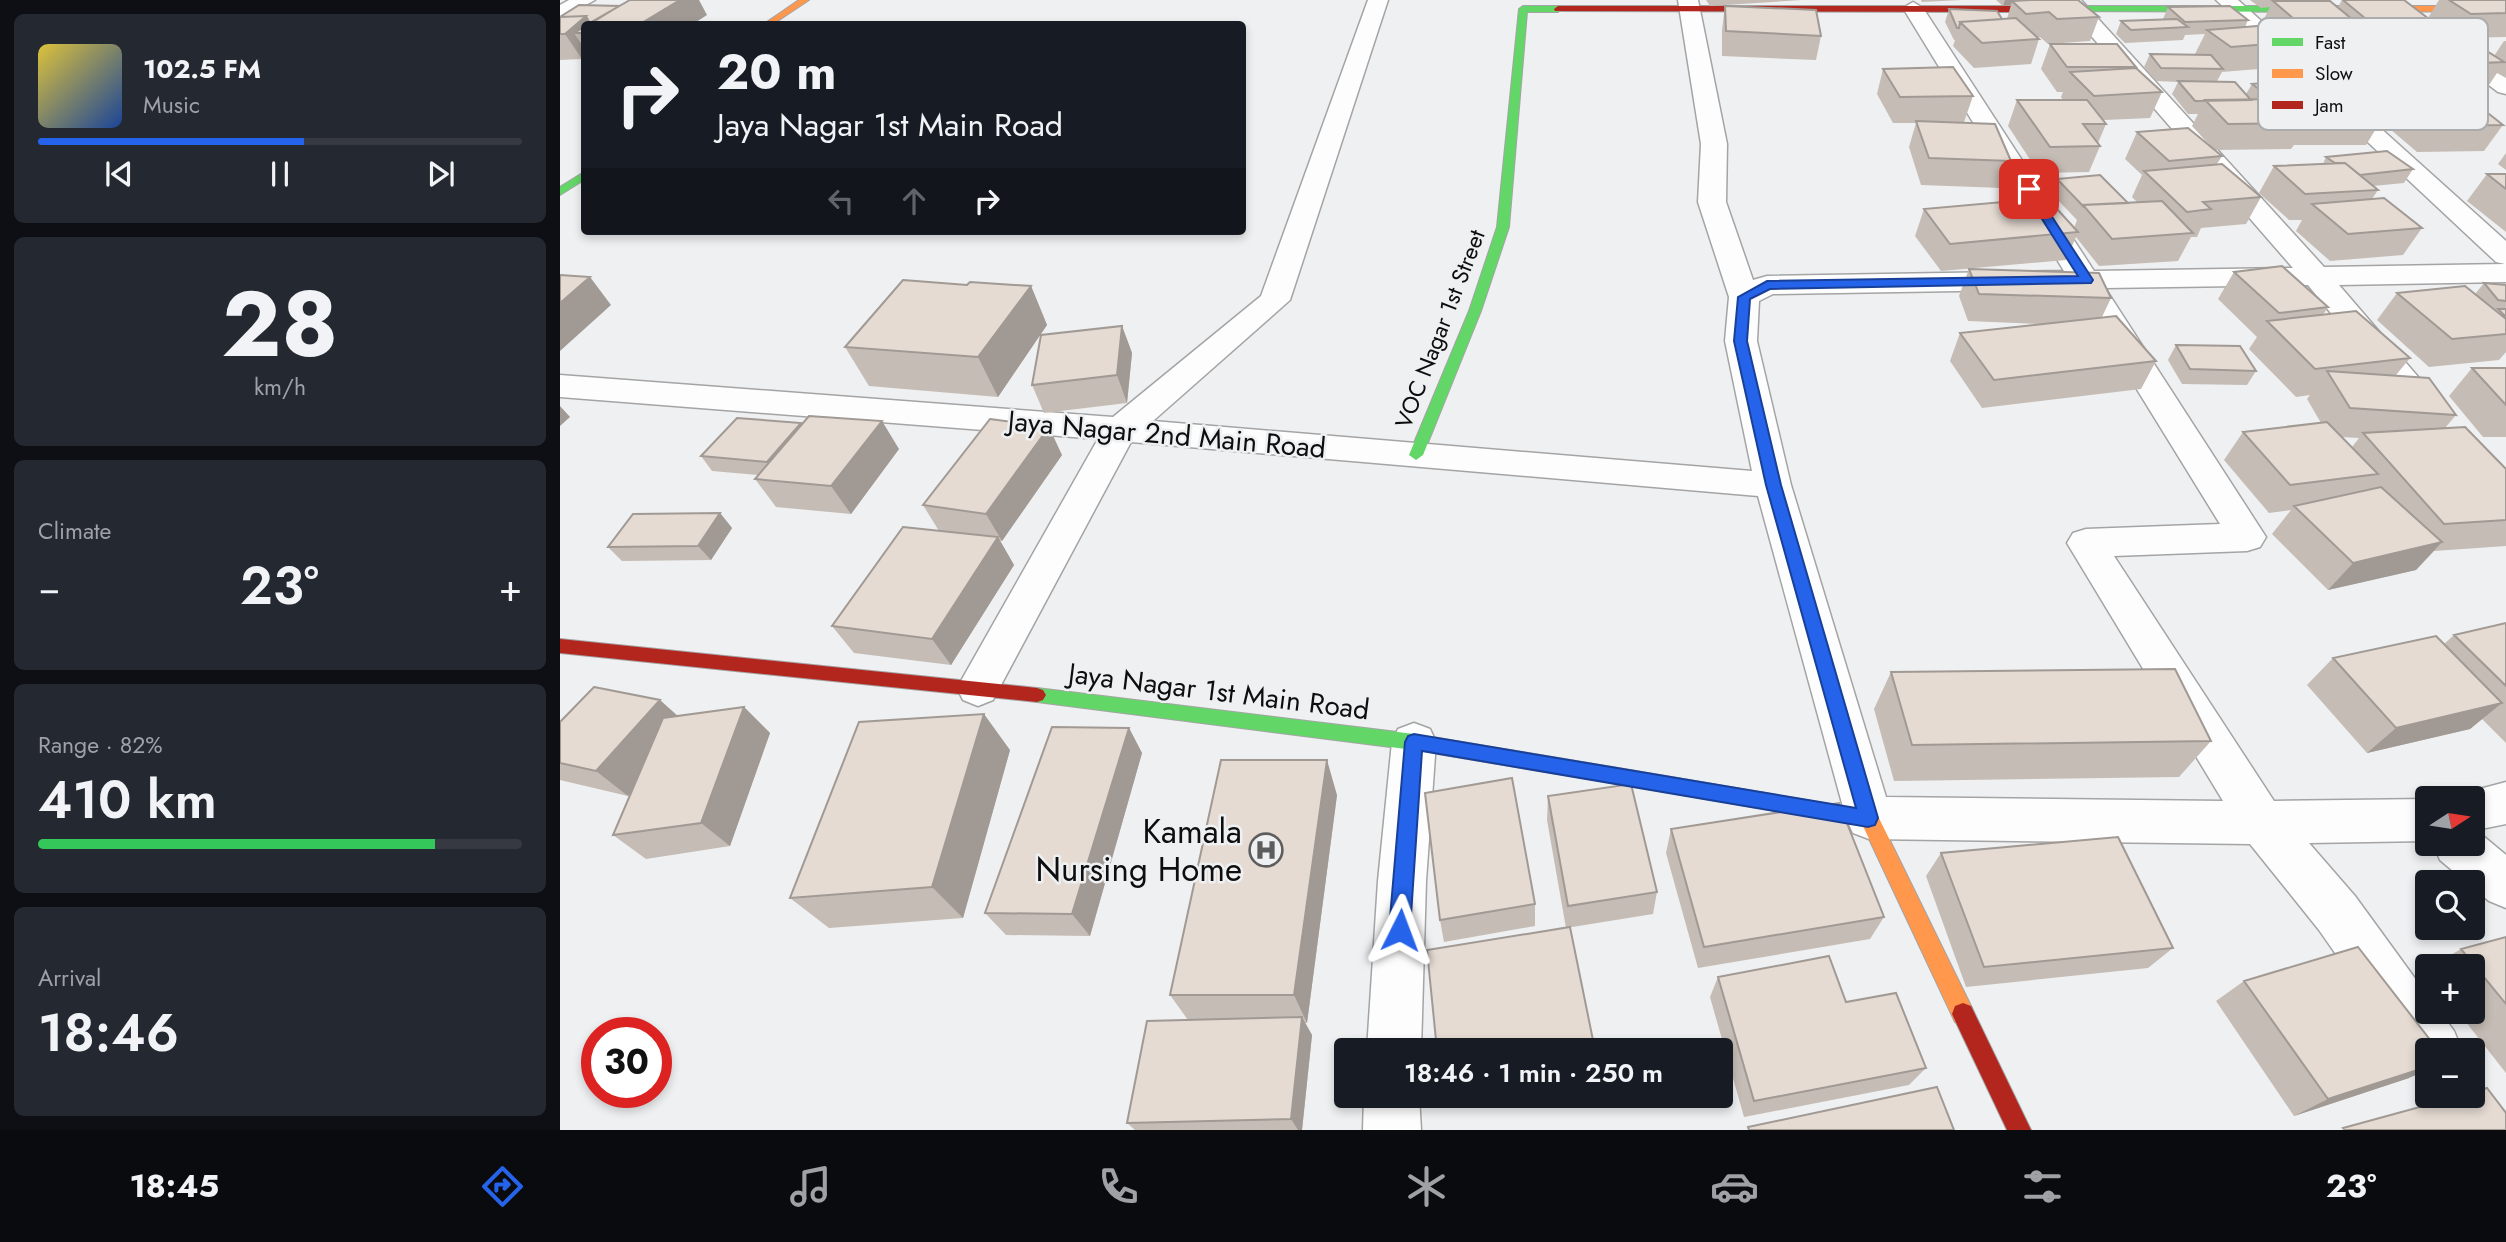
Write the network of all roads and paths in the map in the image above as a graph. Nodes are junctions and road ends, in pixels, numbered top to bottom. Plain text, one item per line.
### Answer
1 (585, 0) edge
2 (805, 0) edge
3 (1378, 0) edge
4 (2072, 3) edge
5 (1689, 5) edge
6 (2231, 6) edge
7 (2393, 6) edge
8 (1913, 8) junction
9 (2506, 9) edge
10 (560, 13) edge
11 (2410, 18) edge
12 (773, 21) edge
13 (2258, 31) edge
14 (2488, 75) edge
15 (2506, 88) edge
16 (2367, 130) edge
17 (581, 177) edge
18 (560, 192) edge
19 (2506, 256) edge
20 (2506, 272) edge
21 (2317, 276) junction
22 (2087, 280) junction
23 (1744, 297) junction
24 (560, 386) edge
25 (1120, 430) junction
26 (2454, 441) edge
27 (1416, 455) junction
28 (1773, 485) junction
29 (560, 646) edge
30 (978, 688) junction
31 (1414, 742) junction
32 (2506, 803) edge
33 (2485, 807) edge
34 (1868, 818) junction
35 (2415, 820) edge
36 (2262, 823) junction
37 (2471, 856) edge
38 (2506, 885) edge
39 (1395, 1038) edge
40 (2426, 1038) edge
41 (1392, 1108) edge
42 (1394, 1130) edge
43 (2019, 1130) edge

1 - 10 street
2 - 12 main road
3 - 25 street
4 - 6 main road
4 - 8 main road
4 - 21 street
5 - 8 main road
5 - 23 street
5 - 27 main road, VOC Nagar 1st Street
6 - 7 main road
6 - 13 street
7 - 9 main road
7 - 11 street
8 - 22 street
14 - 15 street
16 - 19 street
17 - 18 main road
20 - 21 street
21 - 22 street
21 - 26 street
22 - 23 street
22 - 36 street
23 - 28 street
24 - 25 street, Jaya Nagar 2nd Main Road
25 - 27 street, Jaya Nagar 2nd Main Road
25 - 30 street
27 - 28 street, Jaya Nagar 2nd Main Road
28 - 34 street
29 - 30 main road, Jaya Nagar 1st Main Road
30 - 31 main road, Jaya Nagar 1st Main Road
31 - 34 main road, Jaya Nagar 1st Main Road
31 - 39 street
32 - 33 street
34 - 36 street
34 - 43 main road
35 - 36 street
36 - 40 street
37 - 38 street
41 - 42 street

